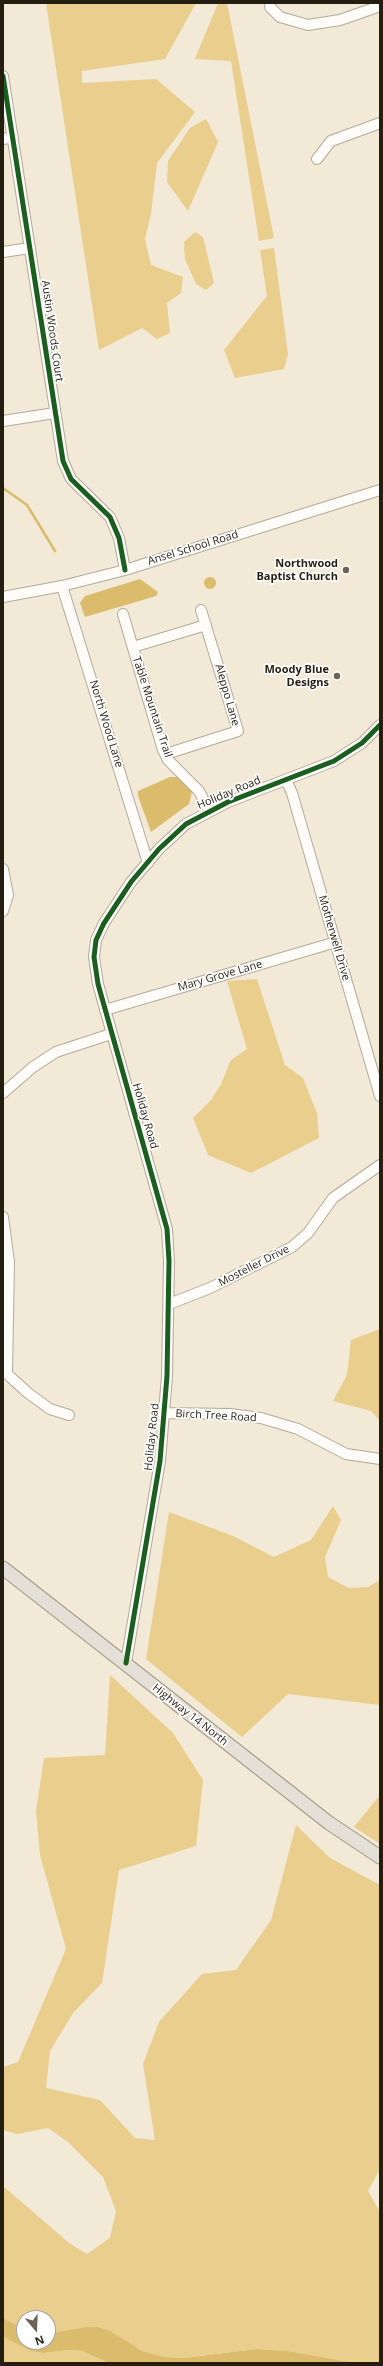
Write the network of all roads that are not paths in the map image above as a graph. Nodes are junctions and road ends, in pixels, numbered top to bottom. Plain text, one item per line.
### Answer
1 (380, 6) edge
2 (270, 7) dead end
3 (3, 76) edge
4 (380, 123) edge
5 (8, 138) edge
6 (317, 158) dead end
7 (30, 248) junction
8 (3, 252) edge
9 (55, 414) junction
10 (3, 420) edge
11 (380, 490) edge
12 (125, 570) junction
13 (62, 586) junction
14 (3, 597) edge
15 (201, 610) dead end
16 (123, 614) dead end
17 (206, 625) junction
18 (132, 647) junction
19 (380, 725) edge
20 (166, 754) junction
21 (286, 780) junction
22 (209, 810) junction
23 (148, 863) junction
24 (3, 869) edge
25 (3, 911) edge
26 (336, 942) junction
27 (104, 1010) junction
28 (111, 1034) junction
29 (3, 1093) edge
30 (380, 1096) edge
31 (380, 1165) edge
32 (3, 1217) edge
33 (169, 1304) junction
34 (5, 1373) edge
35 (164, 1413) junction
36 (69, 1414) dead end
37 (380, 1459) edge
38 (3, 1568) edge
39 (126, 1663) junction
40 (380, 1857) edge

1 - 2 street
3 - 5 street, Austin Woods Court
4 - 6 street
5 - 7 street, Austin Woods Court
7 - 8 street
7 - 9 street, Austin Woods Court
9 - 10 street
9 - 12 street, Austin Woods Court
11 - 12 street, Ansel School Road
12 - 13 street, Ansel School Road
13 - 14 street, Ansel School Road
13 - 23 street, North Wood Lane
15 - 17 street, Aleppo Lane
16 - 18 street, Table Mountain Trail
17 - 18 street
17 - 20 street, Aleppo Lane
18 - 20 street, Table Mountain Trail
19 - 21 street, Holiday Road
20 - 22 street, Table Mountain Trail
21 - 22 street, Holiday Road
21 - 26 street, Motherwell Drive
22 - 23 street, Holiday Road
23 - 27 street, Holiday Road
24 - 25 street
26 - 27 street, Mary Grove Lane
26 - 30 street, Motherwell Drive
27 - 28 street, Holiday Road
28 - 29 street
28 - 33 street, Holiday Road
31 - 33 street, Mosteller Drive
32 - 34 street
33 - 35 street, Holiday Road
34 - 36 street
35 - 37 street, Birch Tree Road
35 - 39 street, Holiday Road
38 - 39 main road, Highway 14 North
39 - 40 main road, Highway 14 North

